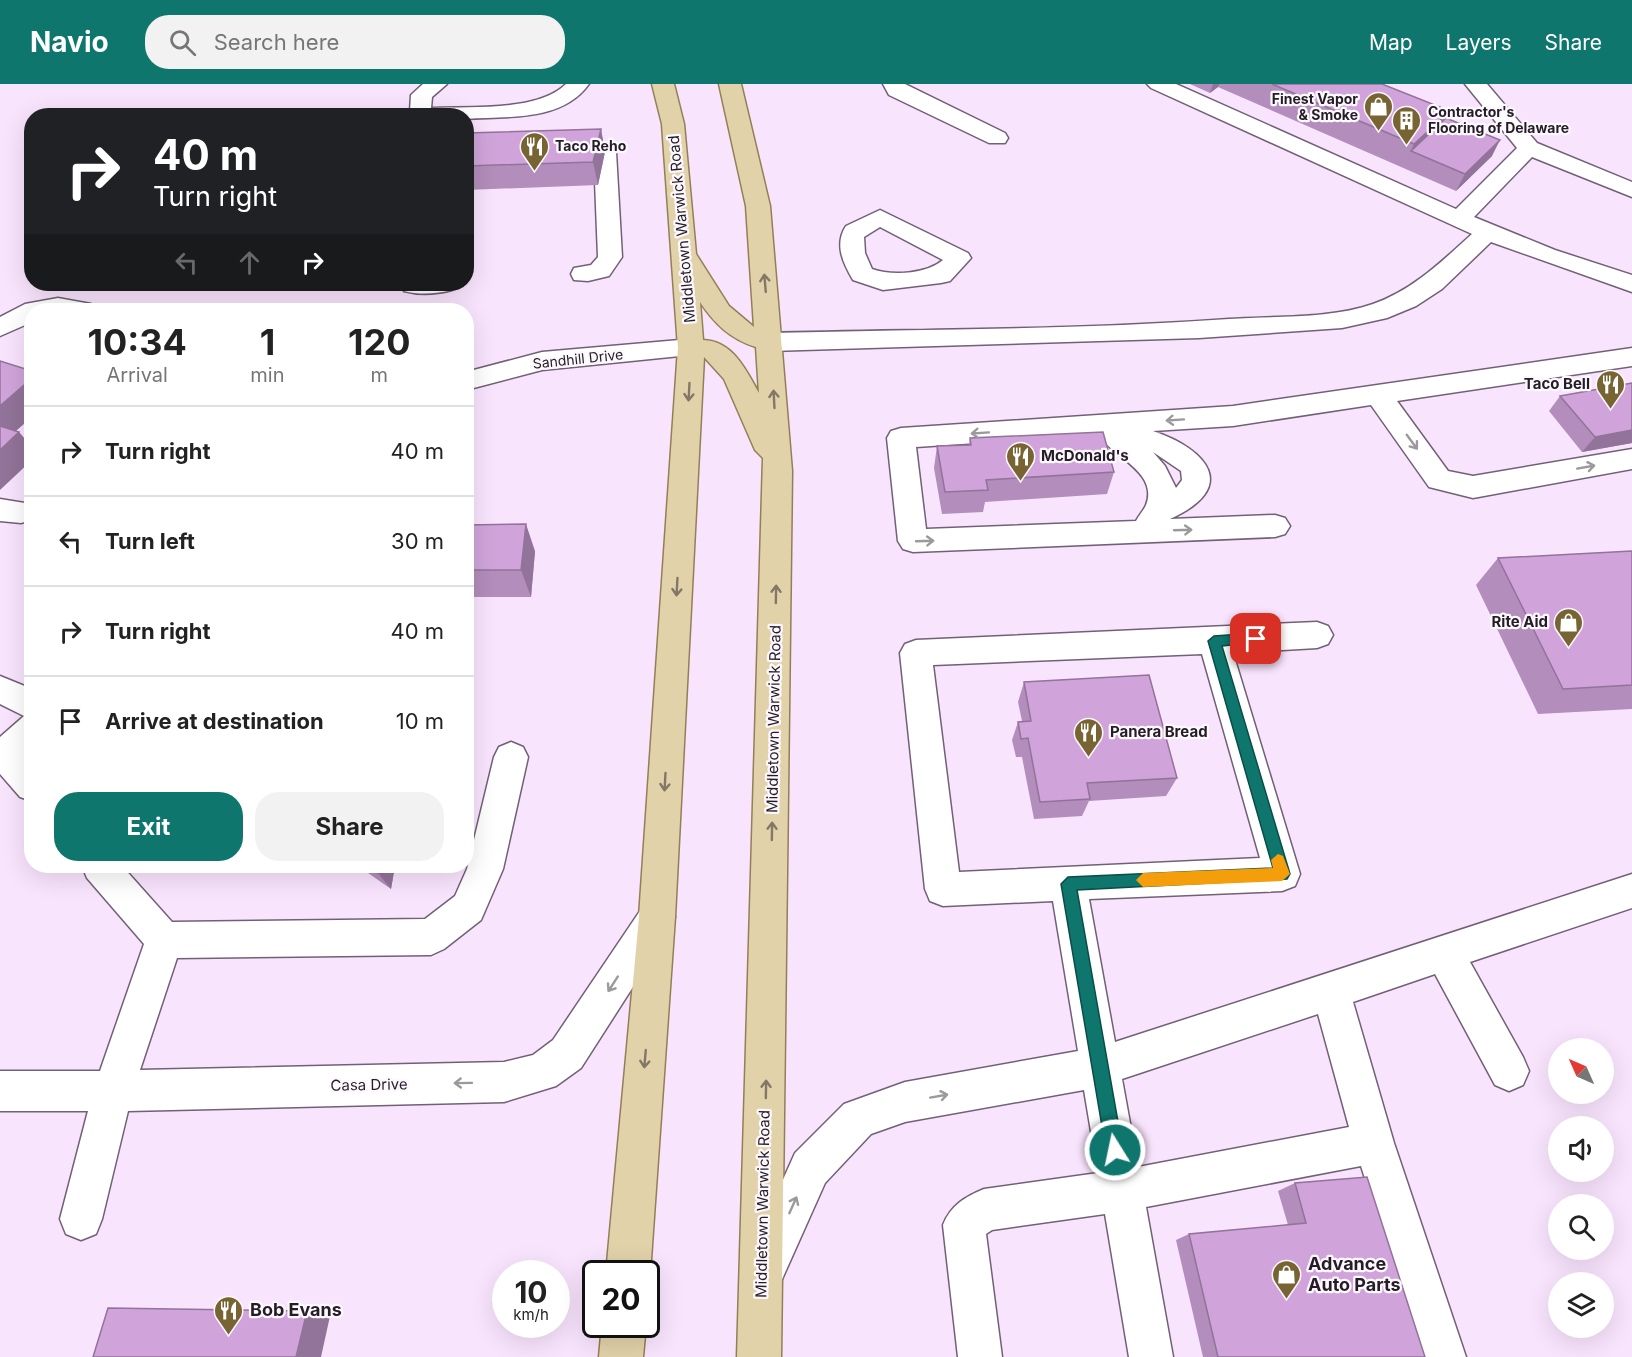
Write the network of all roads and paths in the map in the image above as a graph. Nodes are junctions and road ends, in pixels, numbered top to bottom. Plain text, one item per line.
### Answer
1 (436, 84) edge
2 (578, 84) edge
3 (663, 84) edge
4 (730, 84) edge
5 (894, 84) edge
6 (1158, 84) edge
7 (1476, 84) edge
8 (421, 108) edge
9 (474, 112) edge
10 (997, 138) dead end
11 (1529, 148) junction
12 (538, 150) edge
13 (1632, 165) edge
14 (1623, 187) edge
15 (1459, 219) junction
16 (1488, 232) junction
17 (683, 251) junction
18 (583, 274) dead end
19 (940, 275) joint
20 (1632, 284) edge
21 (24, 316) edge
22 (0, 328) edge
23 (770, 342) junction
24 (691, 348) junction
25 (1632, 357) edge
26 (474, 379) edge
27 (1378, 395) junction
28 (1102, 425) junction
29 (1632, 459) edge
30 (778, 471) junction
31 (1275, 526) dead end
32 (1141, 532) junction
33 (1317, 635) dead end
34 (1214, 641) junction
35 (0, 689) edge
36 (24, 701) edge
37 (24, 734) edge
38 (2, 757) edge
39 (512, 757) dead end
40 (24, 778) edge
41 (106, 873) edge
42 (1068, 884) junction
43 (1632, 891) edge
44 (657, 917) junction
45 (164, 940) junction
46 (1444, 953) junction
47 (1330, 990) junction
48 (1100, 1067) junction
49 (1509, 1071) dead end
50 (0, 1091) edge
51 (113, 1091) junction
52 (1374, 1143) junction
53 (1122, 1191) junction
54 (81, 1219) dead end
55 (629, 1260) edge
56 (761, 1278) junction
57 (623, 1338) edge
58 (621, 1357) edge
59 (759, 1357) edge
60 (980, 1357) edge
61 (1151, 1357) edge
62 (1444, 1357) edge

1 - 8 street
2 - 9 street
3 - 17 main road, Middletown Warwick Road
23 -> 4 main road, Middletown Warwick Road
5 - 10 street
6 - 15 street
7 - 11 street
11 - 14 street
11 - 15 street
12 - 18 street
13 - 14 street
15 - 16 street
16 - 20 street
16 - 23 street
17 - 23 main road
17 - 24 main road, Middletown Warwick Road
19 - 19 street
21 - 22 street
30 -> 23 main road, Middletown Warwick Road
24 - 26 street, Sandhill Drive
24 - 30 main road
24 -> 44 main road, Middletown Warwick Road
25 - 27 street
27 -> 28 street
27 -> 29 street
28 - 32 street
28 -> 32 street
56 -> 30 main road, Middletown Warwick Road
32 -> 31 street
33 - 34 street
34 - 42 street
34 - 42 street
35 - 36 street
37 - 38 street
38 - 40 street
39 - 45 street
41 - 45 street
42 - 48 street
43 - 46 street
44 -> 51 street, Casa Drive
44 -> 55 main road, Middletown Warwick Road
45 - 51 street
46 - 47 street
46 - 49 street
47 - 48 street
47 - 52 street
48 - 53 street
56 -> 48 street
50 - 51 street, Casa Drive
51 - 54 street
52 - 53 street
52 - 62 street
53 - 60 street
53 - 61 street
56 - 59 main road, Middletown Warwick Road
57 - 58 main road

